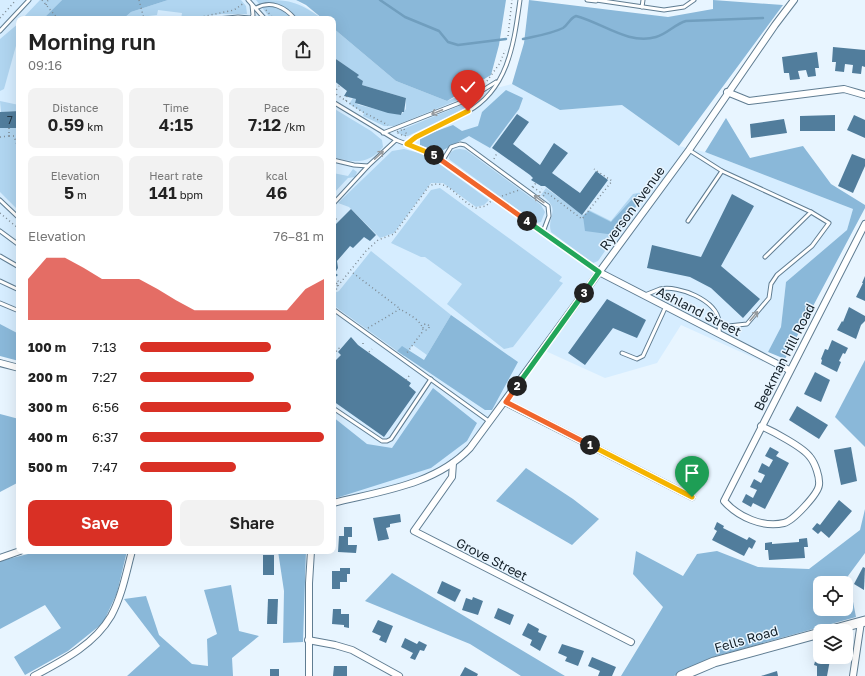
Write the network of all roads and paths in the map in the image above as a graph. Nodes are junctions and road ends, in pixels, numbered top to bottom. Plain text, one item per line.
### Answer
1 (16, 0) edge
2 (29, 0) edge
3 (42, 0) edge
4 (48, 0) edge
5 (140, 0) edge
6 (512, 0) edge
7 (520, 0) edge
8 (588, 0) edge
9 (642, 0) edge
10 (694, 0) edge
11 (794, 0) edge
12 (246, 1) edge
13 (596, 1) edge
14 (251, 3) junction
15 (46, 5) junction
16 (242, 6) junction
17 (263, 7) dead end
18 (642, 7) junction
19 (247, 8) dead end
20 (256, 8) junction
21 (55, 16) edge
22 (143, 16) edge
23 (206, 16) edge
24 (252, 16) edge
25 (262, 16) edge
26 (271, 16) edge
27 (293, 16) edge
28 (0, 18) edge
29 (0, 31) edge
30 (507, 41) dead end
31 (506, 47) dead end
32 (497, 82) junction
33 (339, 86) dead end
34 (482, 86) dead end
35 (336, 90) edge
36 (727, 92) junction
37 (336, 95) edge
38 (865, 95) edge
39 (347, 96) dead end
40 (346, 101) junction
41 (336, 104) edge
42 (394, 124) dead end
43 (9, 128) dead end
44 (404, 129) joint
45 (383, 132) junction
46 (9, 136) junction
47 (0, 137) edge
48 (396, 140) junction
49 (16, 142) edge
50 (407, 144) junction
51 (688, 150) junction
52 (498, 153) dead end
53 (443, 160) junction
54 (336, 161) edge
55 (498, 163) dead end
56 (368, 166) junction
57 (594, 169) dead end
58 (722, 171) junction
59 (527, 183) dead end
60 (536, 183) dead end
61 (532, 187) junction
62 (521, 190) dead end
63 (544, 193) junction
64 (500, 196) dead end
65 (545, 197) dead end
66 (0, 200) edge
67 (336, 201) edge
68 (491, 201) dead end
69 (811, 212) junction
70 (0, 213) edge
71 (16, 215) edge
72 (688, 220) dead end
73 (865, 224) edge
74 (16, 226) edge
75 (0, 231) edge
76 (543, 232) junction
77 (16, 243) edge
78 (0, 256) edge
79 (765, 257) dead end
80 (16, 265) edge
81 (599, 272) junction
82 (353, 273) dead end
83 (0, 280) edge
84 (340, 284) junction
85 (336, 285) edge
86 (16, 288) edge
87 (336, 290) edge
88 (645, 295) junction
89 (0, 303) edge
90 (666, 306) junction
91 (400, 309) junction
92 (16, 310) edge
93 (336, 311) edge
94 (719, 327) junction
95 (366, 329) dead end
96 (719, 334) junction
97 (363, 343) dead end
98 (339, 345) dead end
99 (363, 347) dead end
100 (372, 349) dead end
101 (336, 352) edge
102 (369, 352) dead end
103 (622, 353) dead end
104 (403, 359) junction
105 (0, 363) edge
106 (16, 367) edge
107 (789, 370) junction
108 (409, 376) dead end
109 (431, 379) junction
110 (406, 380) dead end
111 (506, 402) junction
112 (336, 410) edge
113 (490, 422) junction
114 (761, 426) junction
115 (453, 463) junction
116 (692, 497) dead end
117 (336, 502) edge
118 (16, 552) edge
119 (131, 554) edge
120 (311, 554) edge
121 (0, 558) edge
122 (863, 622) edge
123 (853, 625) edge
124 (813, 635) edge
125 (308, 640) junction
126 (631, 642) dead end
127 (34, 676) edge
128 (309, 676) edge
129 (399, 676) edge
130 (681, 676) edge
131 (853, 676) edge

1 - 28 path
2 - 29 lane
3 - 15 path
4 - 15 path
5 - 22 path
6 - 30 path
7 - 32 lane
8 - 13 lane
9 - 18 lane
10 - 18 lane
11 - 36 street, Ryerson Avenue
12 - 14 lane
12 - 16 path
13 - 18 lane
14 - 20 lane
14 - 24 lane
15 - 21 path
16 - 19 path
16 - 23 path
17 - 26 path
20 - 25 lane
20 - 27 lane
31 - 34 path
32 -> 45 lane
32 - 50 lane
33 - 35 path
36 - 38 street
36 - 51 street, Ryerson Avenue
37 - 40 path
39 - 40 path
40 - 42 path
41 - 45 lane
43 - 46 path
44 - 44 path
45 - 48 lane
46 - 47 path
46 - 49 path
48 - 50 lane
56 -> 48 lane
50 - 53 lane
51 - 58 lane
51 - 81 street, Ryerson Avenue
52 - 55 path
53 - 76 lane
76 -> 53 lane
54 - 56 lane
56 - 67 lane
57 - 63 path
58 - 69 lane
58 - 72 lane
59 - 61 path
60 - 61 path
61 - 63 path
62 - 64 path
63 - 65 path
66 - 71 lane
68 - 84 path
69 - 79 lane
94 -> 69 lane
70 - 74 path
73 - 107 street, Beekman Hill Road
75 - 77 lane
76 - 81 lane
78 - 80 lane
81 - 88 street, Ashland Street
81 - 111 street, Ryerson Avenue
82 - 91 path
83 - 86 lane
84 - 85 path
84 - 87 path
88 - 90 street, Ashland Street
88 - 94 lane
89 - 92 lane
90 - 96 street, Ashland Street
90 - 103 lane
91 - 95 path
91 - 104 path
93 - 104 lane
94 - 96 lane
96 - 107 street, Ashland Street
97 - 99 path
98 - 101 path
100 - 102 path
104 - 109 lane
105 - 106 street
107 - 114 street, Beekman Hill Road
108 - 110 path
109 - 112 lane
109 - 113 lane
111 - 113 street, Ryerson Avenue
111 - 116 street
113 - 115 street, Ryerson Avenue
114 - 114 street, Beekman Hill Road
115 - 117 street, Ryerson Avenue
115 - 126 street, Grove Street
118 - 121 street
119 - 127 street
120 - 125 street
122 - 123 street
122 - 131 street
124 - 130 street, Fells Road
125 - 128 street
125 - 129 street

